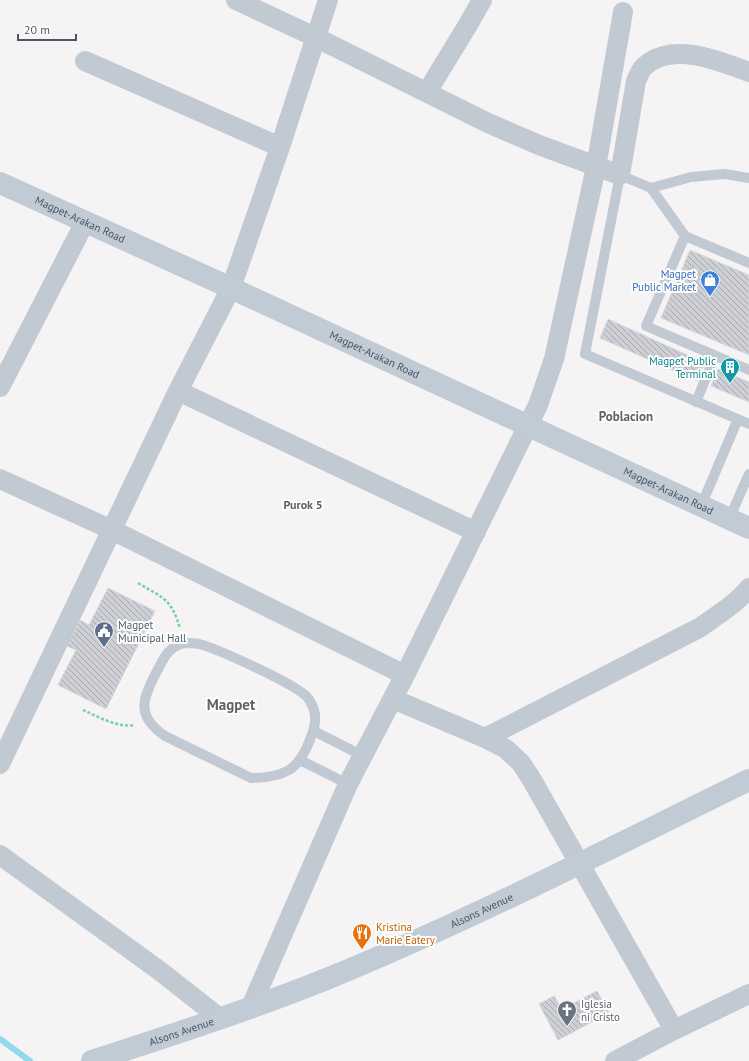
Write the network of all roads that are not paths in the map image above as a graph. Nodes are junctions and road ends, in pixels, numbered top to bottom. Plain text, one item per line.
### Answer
1 (236, 0) edge
2 (328, 0) edge
3 (482, 0) edge
4 (623, 12) dead end
5 (315, 37) junction
6 (85, 62) dead end
7 (749, 72) edge
8 (427, 92) junction
9 (280, 147) junction
10 (596, 167) junction
11 (620, 176) junction
12 (749, 178) edge
13 (0, 183) edge
14 (651, 188) junction
15 (85, 222) junction
16 (685, 236) junction
17 (749, 263) edge
18 (231, 288) junction
19 (715, 356) junction
20 (749, 370) edge
21 (0, 387) edge
22 (178, 390) junction
23 (696, 402) junction
24 (738, 419) junction
25 (749, 424) edge
26 (528, 426) junction
27 (749, 474) edge
28 (0, 479) edge
29 (701, 506) junction
30 (729, 519) junction
31 (749, 528) edge
32 (112, 530) junction
33 (476, 532) junction
34 (749, 588) edge
35 (405, 675) junction
36 (393, 699) junction
37 (314, 731) junction
38 (485, 738) junction
39 (3, 752) edge
40 (363, 756) junction
41 (300, 760) junction
42 (749, 780) edge
43 (348, 784) junction
44 (0, 855) edge
45 (579, 863) junction
46 (749, 994) edge
47 (250, 1009) junction
48 (221, 1019) junction
49 (674, 1030) junction
50 (92, 1061) edge
51 (615, 1061) edge

1 - 5 street
2 - 5 street
3 - 8 street
4 - 10 street
5 - 8 street
5 - 9 street
6 - 9 street
7 - 11 street
8 - 10 street
9 - 18 street
10 - 11 street
10 - 26 street
11 - 14 lane
11 - 23 lane
12 - 14 lane
13 - 15 main road, Magpet-Arakan Road
14 - 16 lane
15 - 18 main road, Magpet-Arakan Road
15 - 21 street
16 - 17 lane
16 - 19 lane
18 - 22 street
18 - 26 main road, Magpet-Arakan Road
19 - 20 lane
19 - 23 lane
22 - 32 street
22 - 33 street
23 - 24 lane
24 - 25 lane
24 - 29 lane
26 - 29 main road, Magpet-Arakan Road
26 - 33 street
27 - 30 lane
28 - 32 street
29 - 30 main road, Magpet-Arakan Road
30 - 31 main road, Magpet-Arakan Road
32 - 35 street
32 - 39 street
33 - 35 street
34 - 38 street
35 - 36 street
36 - 38 street
36 - 40 street
37 - 40 lane
37 - 41 lane
37 - 41 lane
38 - 45 street
40 - 43 street
41 - 43 lane
42 - 45 main road, Alsons Avenue
43 - 47 street
44 - 48 street
45 - 47 main road, Alsons Avenue
45 - 49 street
46 - 49 street
47 - 48 main road, Alsons Avenue
48 - 50 main road, Alsons Avenue
49 - 51 street

